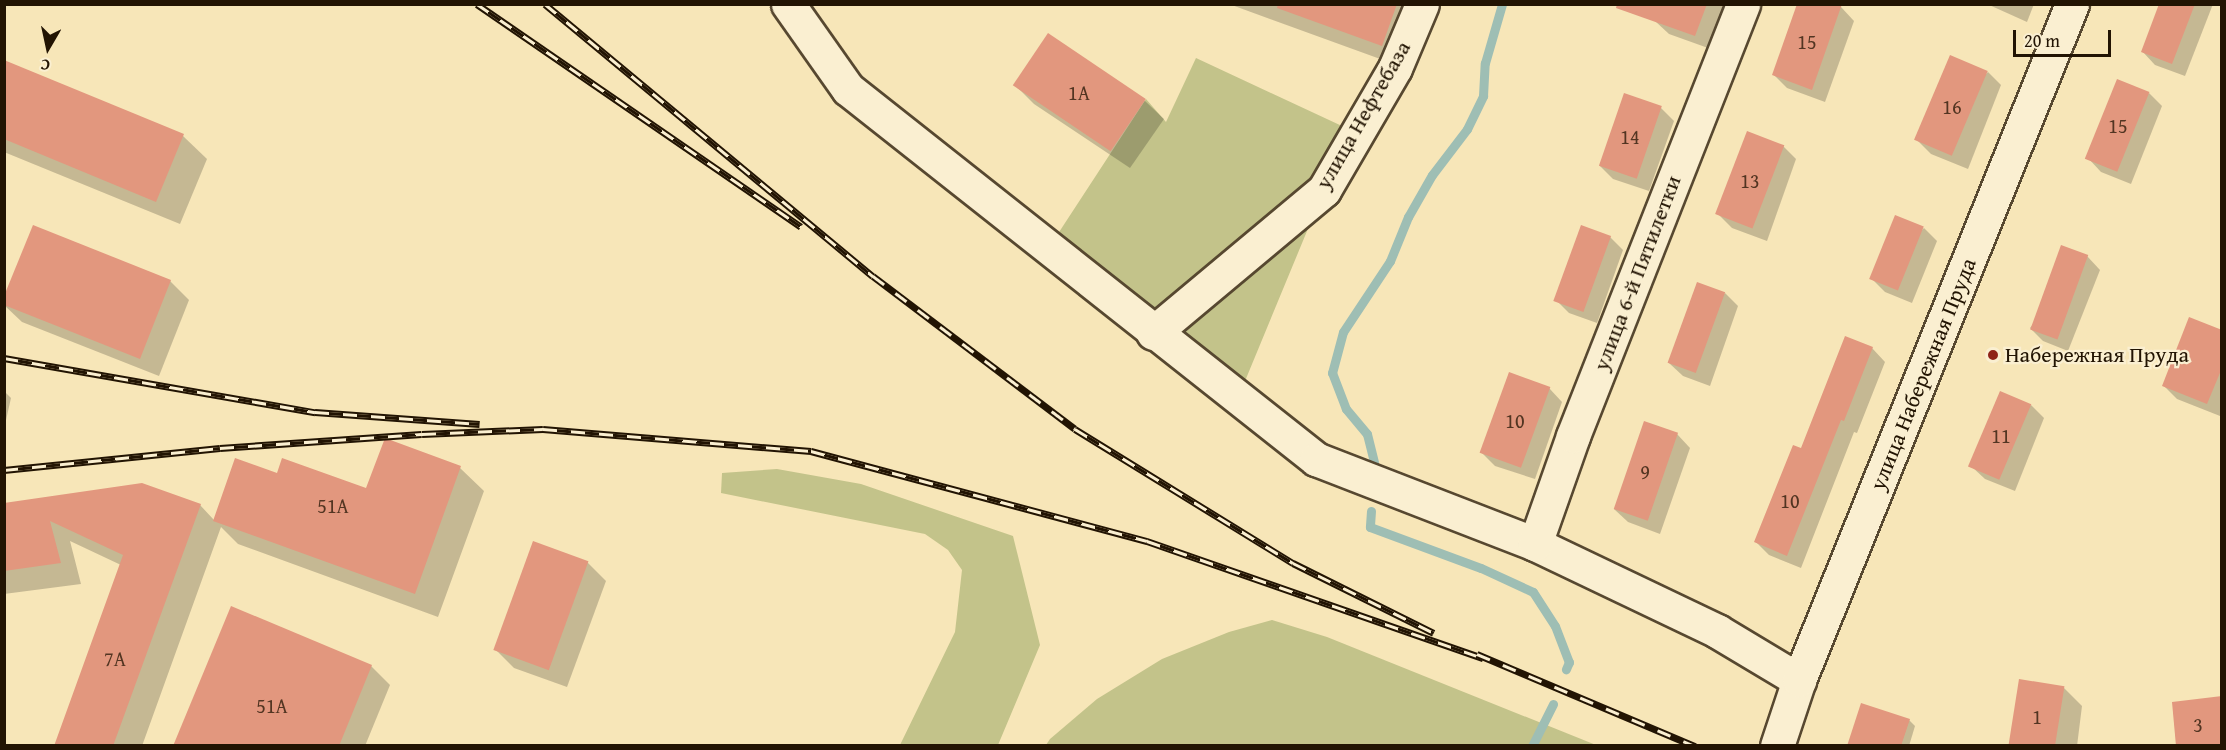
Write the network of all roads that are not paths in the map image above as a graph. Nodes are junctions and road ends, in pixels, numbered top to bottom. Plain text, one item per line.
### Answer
1 (788, 4) edge
2 (1422, 4) edge
3 (1743, 4) edge
4 (2072, 4) edge
5 (1153, 333) junction
6 (1535, 544) junction
7 (1799, 680) junction
8 (1777, 746) edge

1 - 5 street
2 - 5 street, улица Нефтебаза
3 - 6 street, улица 6-й Пятилетки
4 - 7 street, улица Набережная Пруда
5 - 6 street
6 - 7 street
7 - 8 street, улица Набережная Пруда

